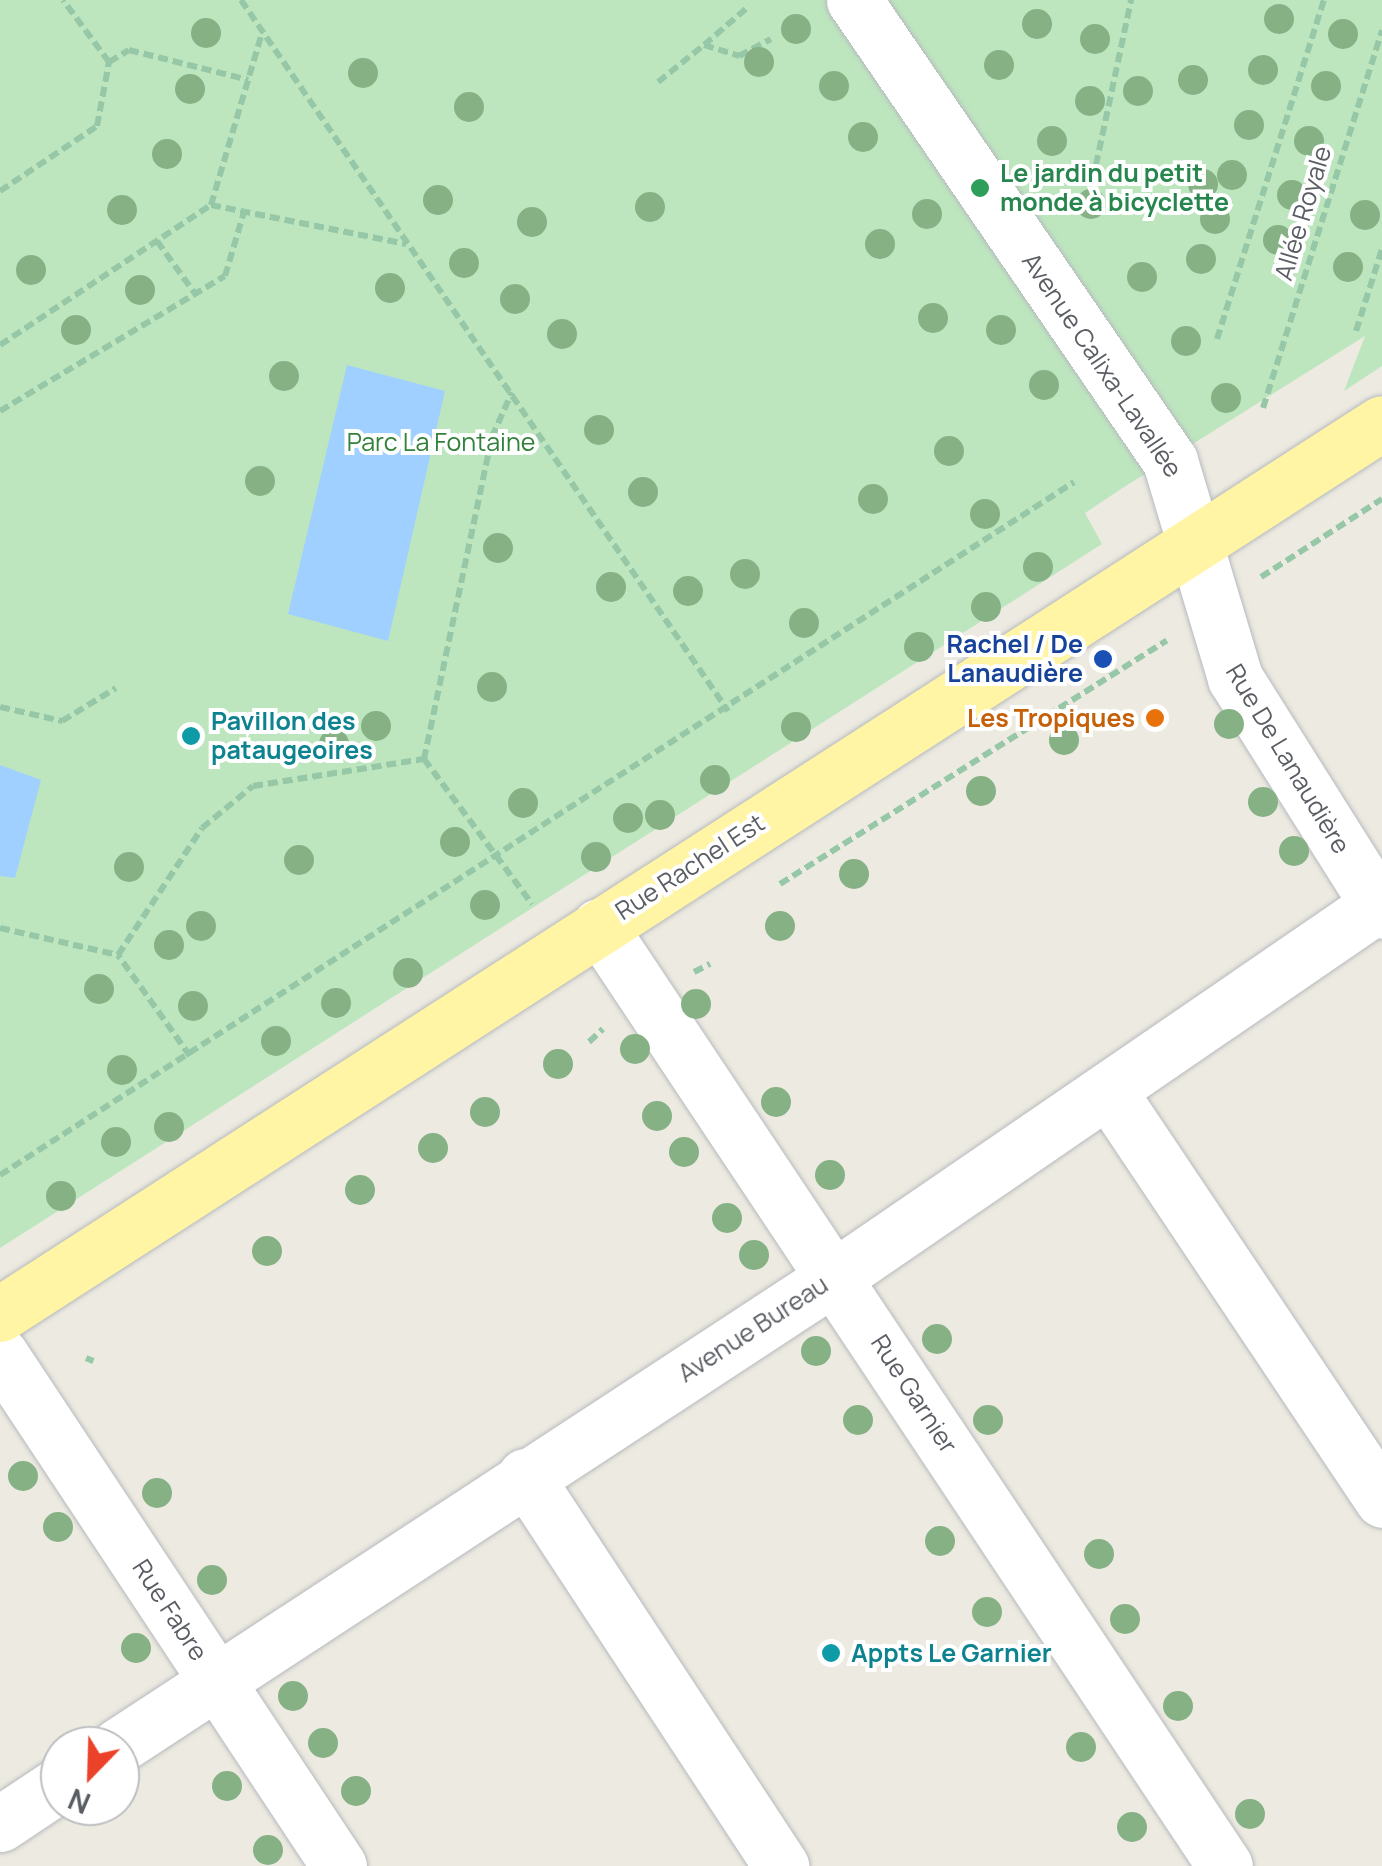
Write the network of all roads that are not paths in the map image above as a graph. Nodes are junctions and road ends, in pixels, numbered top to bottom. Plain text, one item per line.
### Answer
1 (854, 0) edge
2 (1382, 423) edge
3 (1198, 541) junction
4 (1381, 906) edge
5 (599, 926) junction
6 (1108, 1090) junction
7 (836, 1276) junction
8 (0, 1314) edge
9 (0, 1354) edge
10 (525, 1476) junction
11 (1382, 1500) edge
12 (216, 1681) junction
13 (140, 1731) edge
14 (40, 1797) edge
15 (0, 1824) edge
16 (339, 1866) edge
17 (781, 1866) edge
18 (1225, 1866) edge

1 - 3 street, Avenue Calixa-Lavallée
2 - 3 main road, Rue Rachel Est
3 - 4 street, Rue De Lanaudière
3 - 5 main road, Rue Rachel Est
4 - 6 street, Avenue Bureau
5 - 7 street, Rue Garnier
5 - 8 main road, Rue Rachel Est
6 - 7 street, Avenue Bureau
6 - 11 street
7 - 10 street, Avenue Bureau
7 - 18 street, Rue Garnier
9 - 12 street, Rue Fabre
10 - 12 street, Avenue Bureau
10 - 17 street
12 - 13 street, Avenue Bureau
12 - 16 street, Rue Fabre
14 - 15 street

